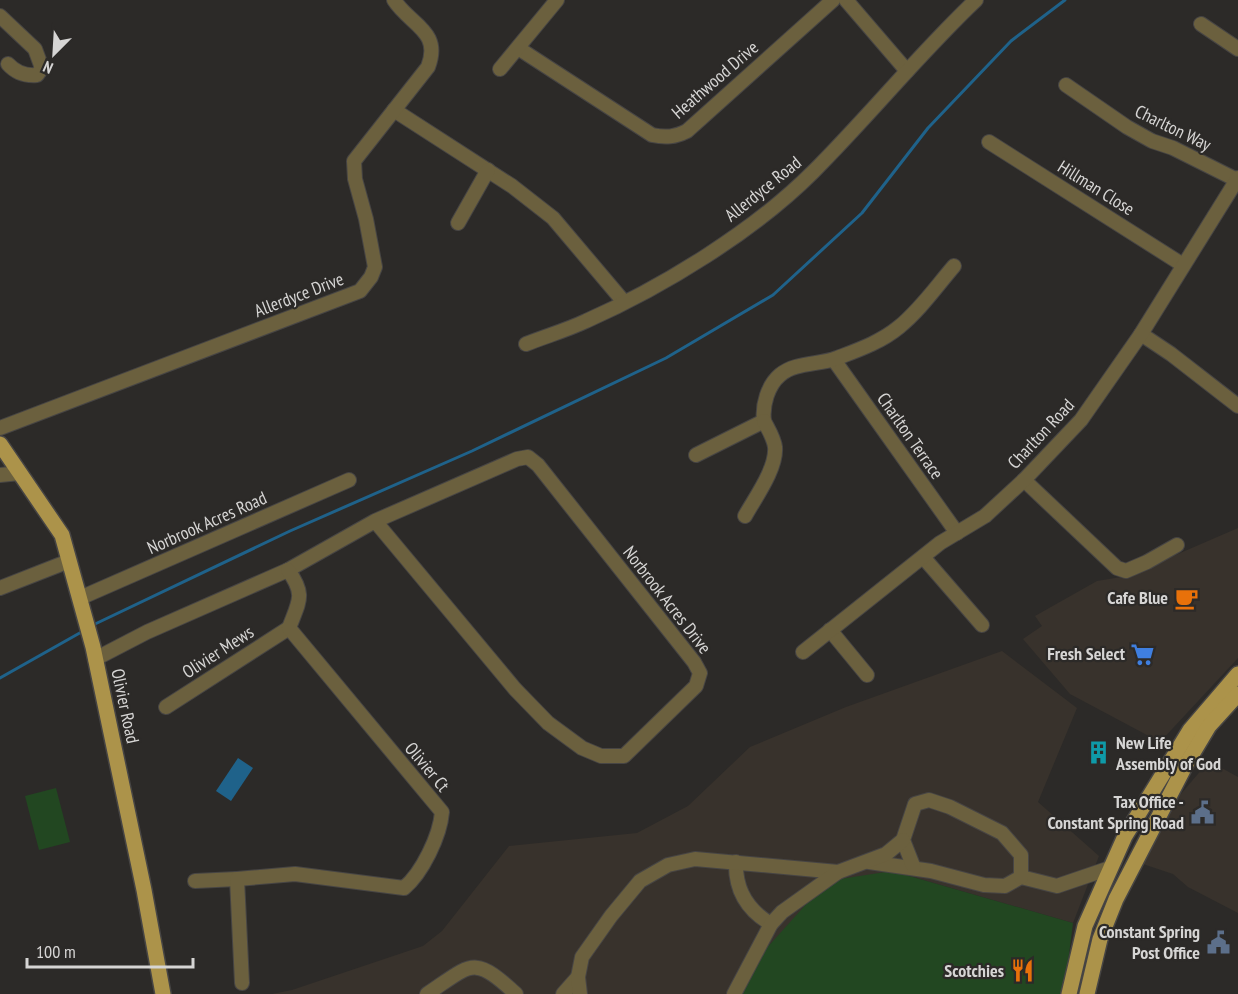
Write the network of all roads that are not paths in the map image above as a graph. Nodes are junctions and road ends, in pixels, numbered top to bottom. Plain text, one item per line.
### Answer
1 (394, 0) edge
2 (557, 0) edge
3 (833, 0) edge
4 (846, 0) edge
5 (976, 0) edge
6 (0, 16) edge
7 (1201, 24) dead end
8 (518, 48) junction
9 (1238, 50) edge
10 (8, 64) dead end
11 (500, 69) dead end
12 (907, 71) junction
13 (1066, 85) dead end
14 (394, 110) junction
15 (989, 142) dead end
16 (488, 170) junction
17 (1238, 179) edge
18 (458, 223) dead end
19 (954, 266) dead end
20 (1183, 266) junction
21 (624, 302) junction
22 (1141, 334) junction
23 (526, 344) dead end
24 (834, 360) junction
25 (1238, 406) edge
26 (764, 421) junction
27 (0, 428) edge
28 (0, 444) edge
29 (696, 455) dead end
30 (20, 473) junction
31 (0, 475) edge
32 (349, 480) dead end
33 (1024, 480) junction
34 (745, 516) dead end
35 (375, 521) junction
36 (957, 533) junction
37 (1177, 545) dead end
38 (923, 557) junction
39 (69, 561) junction
40 (288, 570) junction
41 (0, 588) edge
42 (81, 604) junction
43 (982, 625) dead end
44 (289, 628) junction
45 (830, 630) junction
46 (803, 651) dead end
47 (94, 653) junction
48 (1238, 674) edge
49 (867, 675) dead end
50 (1238, 694) edge
51 (166, 707) dead end
52 (903, 840) junction
53 (736, 862) junction
54 (869, 862) junction
55 (914, 868) junction
56 (1110, 868) junction
57 (838, 872) junction
58 (1021, 877) junction
59 (237, 879) junction
60 (195, 882) dead end
61 (771, 924) junction
62 (578, 976) junction
63 (242, 983) dead end
64 (163, 994) edge
65 (428, 994) edge
66 (516, 994) edge
67 (563, 994) edge
68 (580, 994) edge
69 (734, 994) edge
70 (1069, 994) edge
71 (1087, 994) edge

1 - 14 street, Allerdyce Drive
2 - 8 street
3 - 8 street, Heathwood Drive
4 - 12 street
5 - 12 street, Allerdyce Road
6 - 10 street
7 - 9 street
8 - 11 street
12 - 21 street, Allerdyce Road
13 - 17 street, Charlton Way
14 - 16 street
14 - 27 street, Allerdyce Drive
15 - 20 street, Hillman Close
16 - 18 street
16 - 21 street
17 - 20 street, Charlton Road
19 - 24 street
20 - 22 street, Charlton Road
21 - 23 street, Allerdyce Road
22 - 25 street
22 - 33 street, Charlton Road
24 - 26 street
24 - 36 street, Charlton Terrace
26 - 29 street
26 - 34 street
28 - 30 main road, Olivier Road
30 - 31 street
30 - 39 main road, Olivier Road
32 - 42 street, Norbrook Acres Road
33 - 36 street, Charlton Road
33 - 37 street
35 - 35 street, Norbrook Acres Drive
35 - 40 street
36 - 38 street, Charlton Road
38 - 43 street
38 - 45 street, Charlton Road
39 - 41 street
39 - 42 main road, Olivier Road
40 - 44 street
40 - 47 street
42 - 47 main road, Olivier Road
44 - 51 street, Olivier Mews
44 - 59 street, Olivier Ct
45 - 46 street, Charlton Road
45 - 49 street
47 - 64 main road, Olivier Road
48 - 56 main road
50 - 71 main road
52 - 54 street
52 - 55 street
52 - 58 street
53 - 57 street
53 - 61 street
53 - 62 street
54 - 55 street
54 - 57 street
55 - 58 street
56 - 58 street
56 - 70 main road
57 - 61 street
59 - 60 street
59 - 63 street
61 - 69 street
62 - 67 street
62 - 68 street
65 - 66 street

